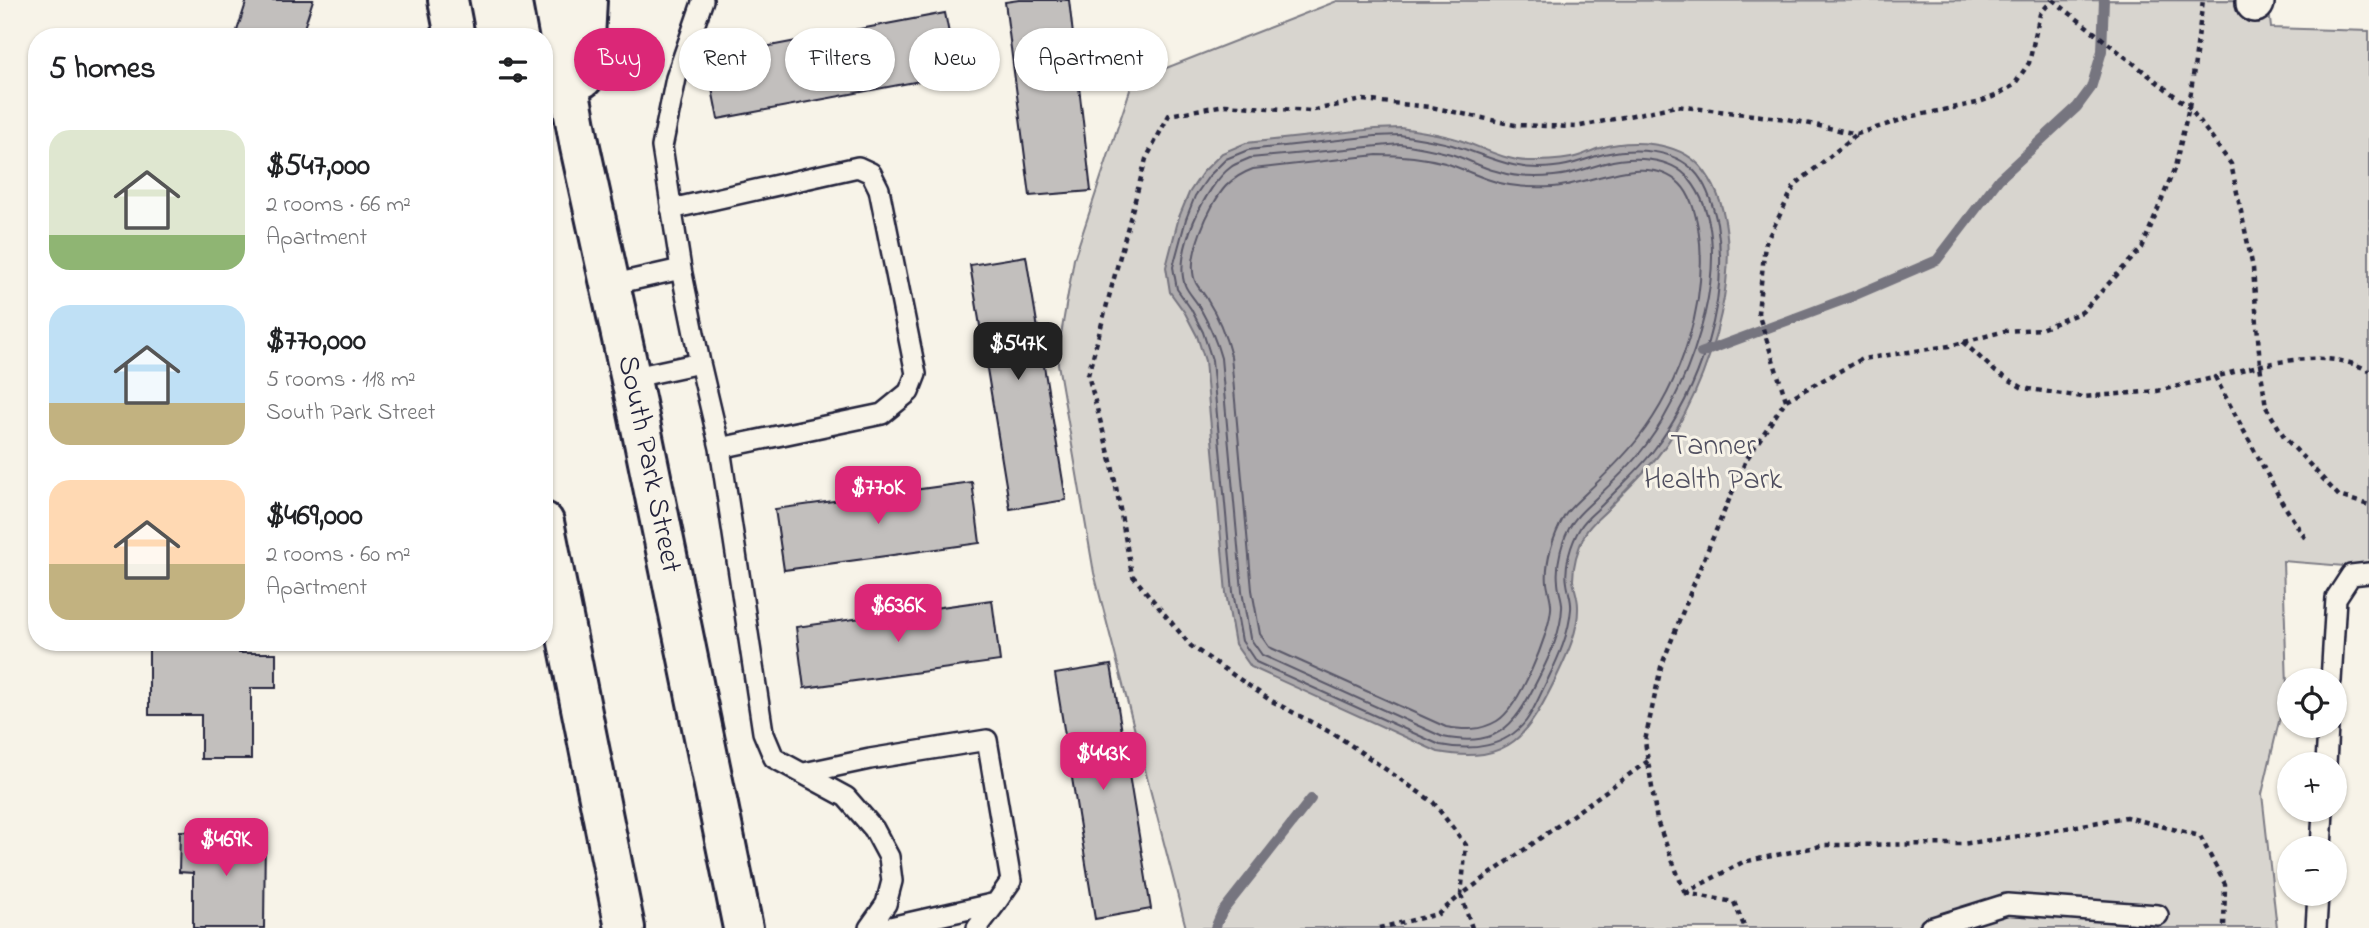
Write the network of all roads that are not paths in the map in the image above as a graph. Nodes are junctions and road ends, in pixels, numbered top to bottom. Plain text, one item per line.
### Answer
1 (449, 0) edge
2 (553, 0) edge
3 (587, 0) edge
4 (703, 0) edge
5 (454, 28) edge
6 (580, 147) junction
7 (671, 209) junction
8 (681, 269) junction
9 (610, 285) junction
10 (700, 363) junction
11 (630, 378) junction
12 (720, 447) junction
13 (553, 567) edge
14 (2369, 573) edge
15 (2332, 668) edge
16 (804, 774) junction
17 (996, 903) junction
18 (2317, 906) edge
19 (2158, 915) dead end
20 (625, 928) edge
21 (743, 928) edge
22 (869, 928) edge
23 (886, 928) edge
24 (976, 928) edge
25 (1930, 928) edge
26 (2316, 928) edge

1 - 5 main road
2 - 6 main road, South Park Street
3 - 6 main road
4 - 7 lane
6 - 9 main road, South Park Street
7 - 8 lane
7 - 12 lane
8 - 9 lane
8 - 10 lane
9 - 11 main road, South Park Street
10 - 11 lane
10 - 12 lane
11 - 21 main road, South Park Street
12 - 16 lane
13 - 20 main road
14 - 15 lane
16 - 17 lane
16 - 22 lane
17 - 23 lane
17 - 24 lane
18 - 26 lane
19 - 25 lane

